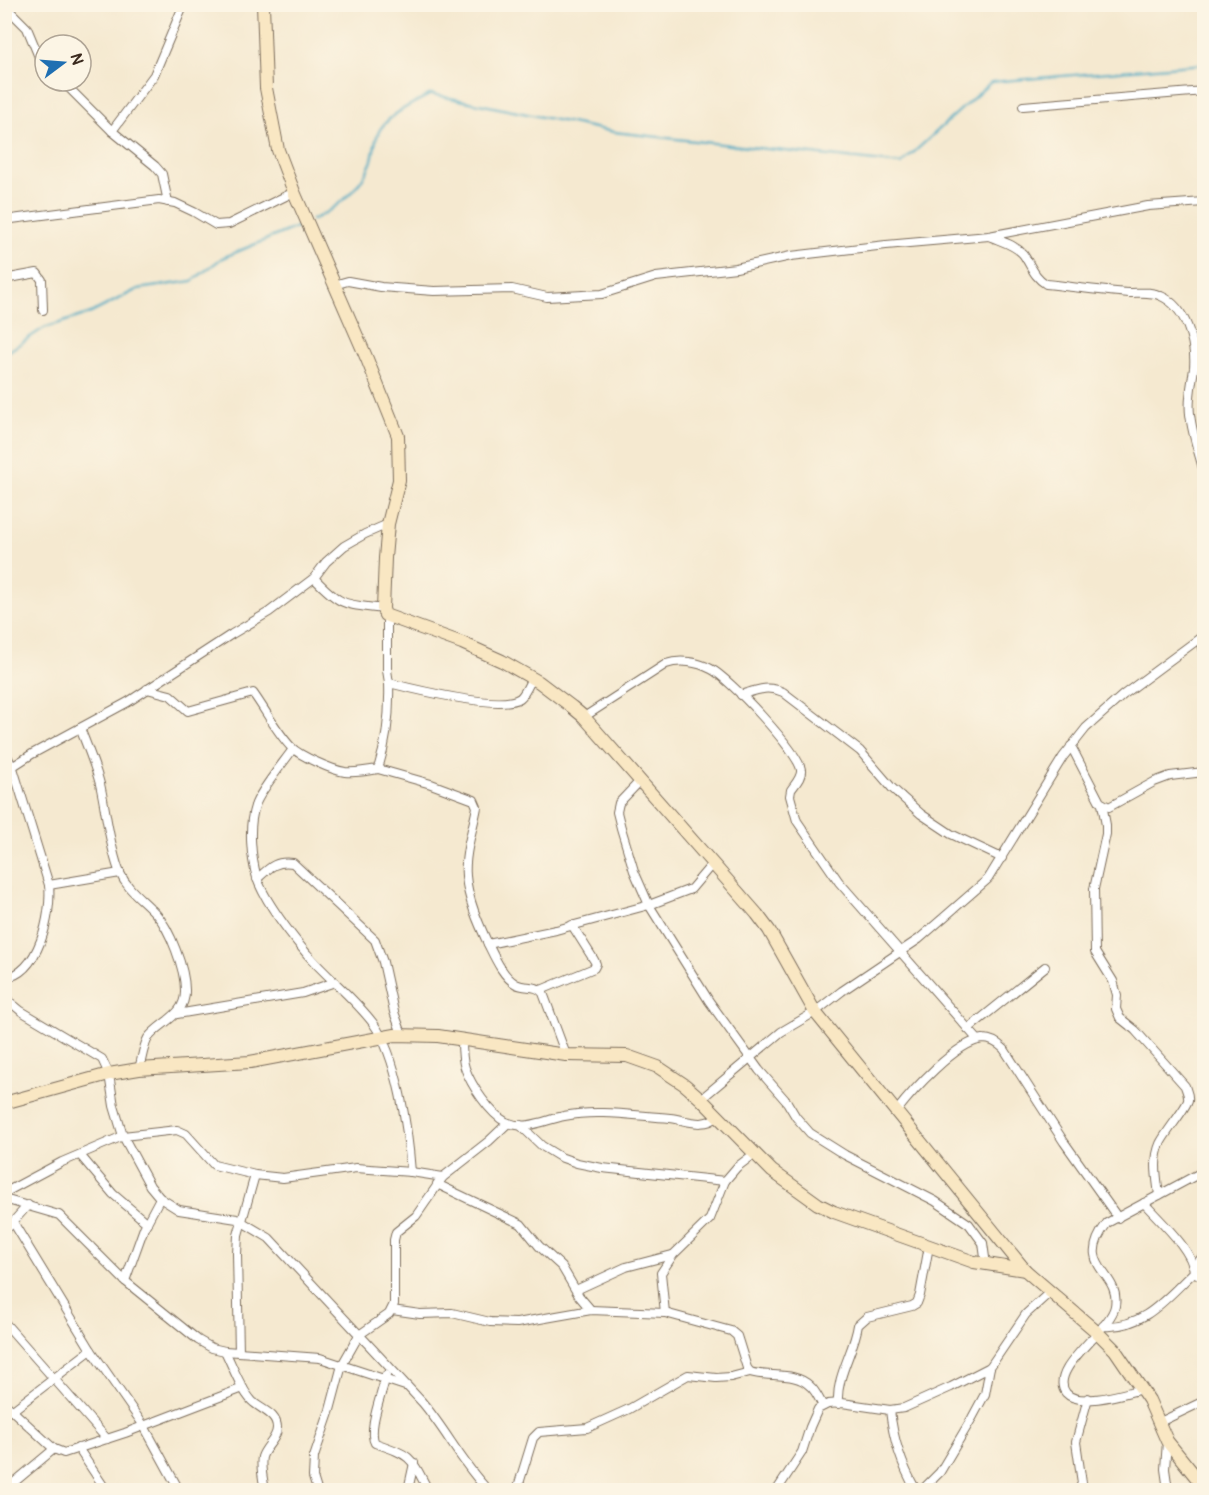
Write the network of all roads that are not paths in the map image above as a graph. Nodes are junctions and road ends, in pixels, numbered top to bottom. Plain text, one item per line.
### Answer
1 (184, 4) edge
2 (263, 4) edge
3 (4, 5) edge
4 (33, 42) edge
5 (1204, 91) edge
6 (74, 93) edge
7 (1023, 106) dead end
8 (112, 131) junction
9 (294, 192) junction
10 (168, 202) junction
11 (1204, 202) edge
12 (4, 220) edge
13 (988, 236) junction
14 (4, 279) edge
15 (334, 285) junction
16 (43, 310) dead end
17 (1193, 349) junction
18 (1204, 351) edge
19 (1204, 471) edge
20 (388, 524) junction
21 (314, 578) junction
22 (385, 613) junction
23 (1203, 636) edge
24 (1204, 652) edge
25 (532, 678) junction
26 (389, 683) junction
27 (147, 689) junction
28 (741, 695) junction
29 (584, 717) junction
30 (80, 728) junction
31 (1071, 746) junction
32 (293, 749) junction
33 (4, 750) edge
34 (13, 768) junction
35 (378, 769) junction
36 (4, 772) edge
37 (1204, 772) edge
38 (640, 781) junction
39 (1102, 804) junction
40 (1002, 858) junction
41 (713, 863) junction
42 (120, 873) junction
43 (257, 879) junction
44 (49, 885) junction
45 (649, 905) junction
46 (572, 926) junction
47 (488, 944) junction
48 (902, 952) junction
49 (1045, 967) dead end
50 (4, 978) edge
51 (334, 982) junction
52 (541, 990) junction
53 (4, 997) edge
54 (815, 1012) junction
55 (177, 1014) junction
56 (968, 1029) junction
57 (402, 1034) junction
58 (381, 1037) junction
59 (462, 1040) junction
60 (978, 1040) junction
61 (566, 1056) junction
62 (751, 1059) junction
63 (139, 1069) junction
64 (109, 1074) junction
65 (701, 1099) junction
66 (4, 1104) edge
67 (896, 1112) junction
68 (718, 1116) junction
69 (508, 1123) junction
70 (520, 1125) junction
71 (123, 1136) junction
72 (754, 1154) junction
73 (80, 1155) junction
74 (1204, 1171) edge
75 (411, 1172) junction
76 (255, 1175) junction
77 (440, 1181) junction
78 (725, 1181) junction
79 (4, 1193) edge
80 (1160, 1195) junction
81 (160, 1198) junction
82 (4, 1199) edge
83 (1144, 1203) junction
84 (28, 1205) junction
85 (1118, 1218) junction
86 (241, 1221) junction
87 (13, 1222) junction
88 (147, 1222) junction
89 (4, 1232) edge
90 (929, 1246) junction
91 (673, 1255) junction
92 (1204, 1255) edge
93 (986, 1265) junction
94 (1025, 1270) junction
95 (1194, 1270) junction
96 (1204, 1278) edge
97 (125, 1281) junction
98 (576, 1290) junction
99 (1049, 1293) junction
100 (392, 1310) junction
101 (591, 1310) junction
102 (665, 1314) junction
103 (4, 1322) edge
104 (1100, 1330) junction
105 (359, 1335) junction
106 (91, 1350) junction
107 (225, 1351) junction
108 (239, 1352) junction
109 (342, 1365) junction
110 (388, 1366) junction
111 (990, 1367) junction
112 (750, 1372) junction
113 (53, 1378) junction
114 (386, 1380) junction
115 (407, 1387) junction
116 (243, 1388) junction
117 (1142, 1389) junction
118 (1088, 1398) junction
119 (1204, 1401) edge
120 (4, 1403) edge
121 (838, 1404) junction
122 (824, 1406) junction
123 (14, 1410) junction
124 (890, 1410) junction
125 (1160, 1422) junction
126 (144, 1426) junction
127 (107, 1439) junction
128 (1167, 1441) junction
129 (78, 1448) junction
130 (54, 1449) junction
131 (414, 1463) junction
132 (1204, 1487) edge
133 (777, 1490) edge
134 (5, 1491) edge
135 (106, 1491) edge
136 (179, 1491) edge
137 (265, 1491) edge
138 (317, 1491) edge
139 (408, 1491) edge
140 (428, 1491) edge
141 (488, 1491) edge
142 (517, 1491) edge
143 (916, 1491) edge
144 (922, 1491) edge
145 (1079, 1491) edge
146 (1168, 1491) edge

1 - 8 street
2 - 9 street
3 - 4 street
5 - 7 street
6 - 8 street
8 - 10 street
9 - 10 street
9 - 15 street
10 - 12 street
11 - 13 street
13 - 15 street
13 - 17 street
14 - 16 street
15 - 20 street
17 - 18 street
17 - 19 street
20 - 21 street
20 - 22 street
21 - 22 street
21 - 27 street
22 - 25 street
22 - 26 street
23 - 24 street
23 - 31 street
25 - 26 street
25 - 29 street
26 - 35 street
27 - 30 street
27 - 32 street
28 - 29 street
28 - 40 street
28 - 48 street
29 - 38 street
30 - 34 street
30 - 42 street
31 - 39 street
31 - 40 street
32 - 35 street
32 - 43 street
33 - 34 street
34 - 36 street
34 - 44 street
35 - 47 street
37 - 39 street
38 - 41 street
38 - 45 street
39 - 80 street
40 - 48 street
41 - 45 street
41 - 54 street
42 - 44 street
42 - 55 street
43 - 51 street
43 - 57 street
44 - 50 street
45 - 46 street
45 - 62 street
46 - 47 street
46 - 52 street
47 - 52 street
48 - 54 street
48 - 56 street
49 - 56 street
51 - 55 street
51 - 58 street
52 - 61 street
53 - 64 street
54 - 62 street
54 - 67 street
55 - 63 street
56 - 60 street
57 - 58 street
57 - 59 street
58 - 63 street
58 - 75 street
59 - 61 street
59 - 69 street
60 - 67 street
60 - 85 street
61 - 65 street
62 - 65 street
62 - 93 street
63 - 64 street
64 - 66 street
64 - 71 street
65 - 68 street
67 - 94 street
68 - 70 street
68 - 72 street
69 - 70 street
69 - 77 street
70 - 78 street
71 - 73 street
71 - 76 street
71 - 81 street
72 - 78 street
72 - 90 street
73 - 79 street
73 - 88 street
74 - 80 street
75 - 76 street
75 - 77 street
76 - 86 street
77 - 98 street
77 - 100 street
78 - 91 street
80 - 83 street
81 - 86 street
81 - 88 street
82 - 84 street
83 - 85 street
83 - 95 street
84 - 87 street
84 - 97 street
85 - 104 street
86 - 105 street
86 - 108 street
87 - 89 street
87 - 106 street
88 - 97 street
90 - 93 street
90 - 121 street
91 - 98 street
91 - 102 street
92 - 95 street
93 - 94 street
94 - 99 street
95 - 96 street
95 - 104 street
97 - 107 street
98 - 101 street
99 - 104 street
99 - 111 street
100 - 101 street
100 - 105 street
101 - 102 street
102 - 112 street
103 - 113 street
104 - 117 street
104 - 118 street
105 - 109 street
105 - 110 street
106 - 113 street
106 - 126 street
107 - 108 street
107 - 116 street
108 - 109 street
109 - 114 street
109 - 138 street
110 - 114 street
110 - 115 street
111 - 124 street
111 - 144 street
112 - 122 street
112 - 142 street
113 - 123 street
113 - 127 street
114 - 115 street
114 - 131 street
115 - 141 street
116 - 126 street
116 - 137 street
117 - 118 street
117 - 125 street
118 - 145 street
119 - 125 street
120 - 123 street
121 - 122 street
121 - 124 street
122 - 133 street
123 - 130 street
124 - 143 street
125 - 128 street
126 - 127 street
126 - 136 street
127 - 129 street
128 - 132 street
128 - 146 street
129 - 130 street
129 - 135 street
130 - 134 street
131 - 139 street
131 - 140 street

